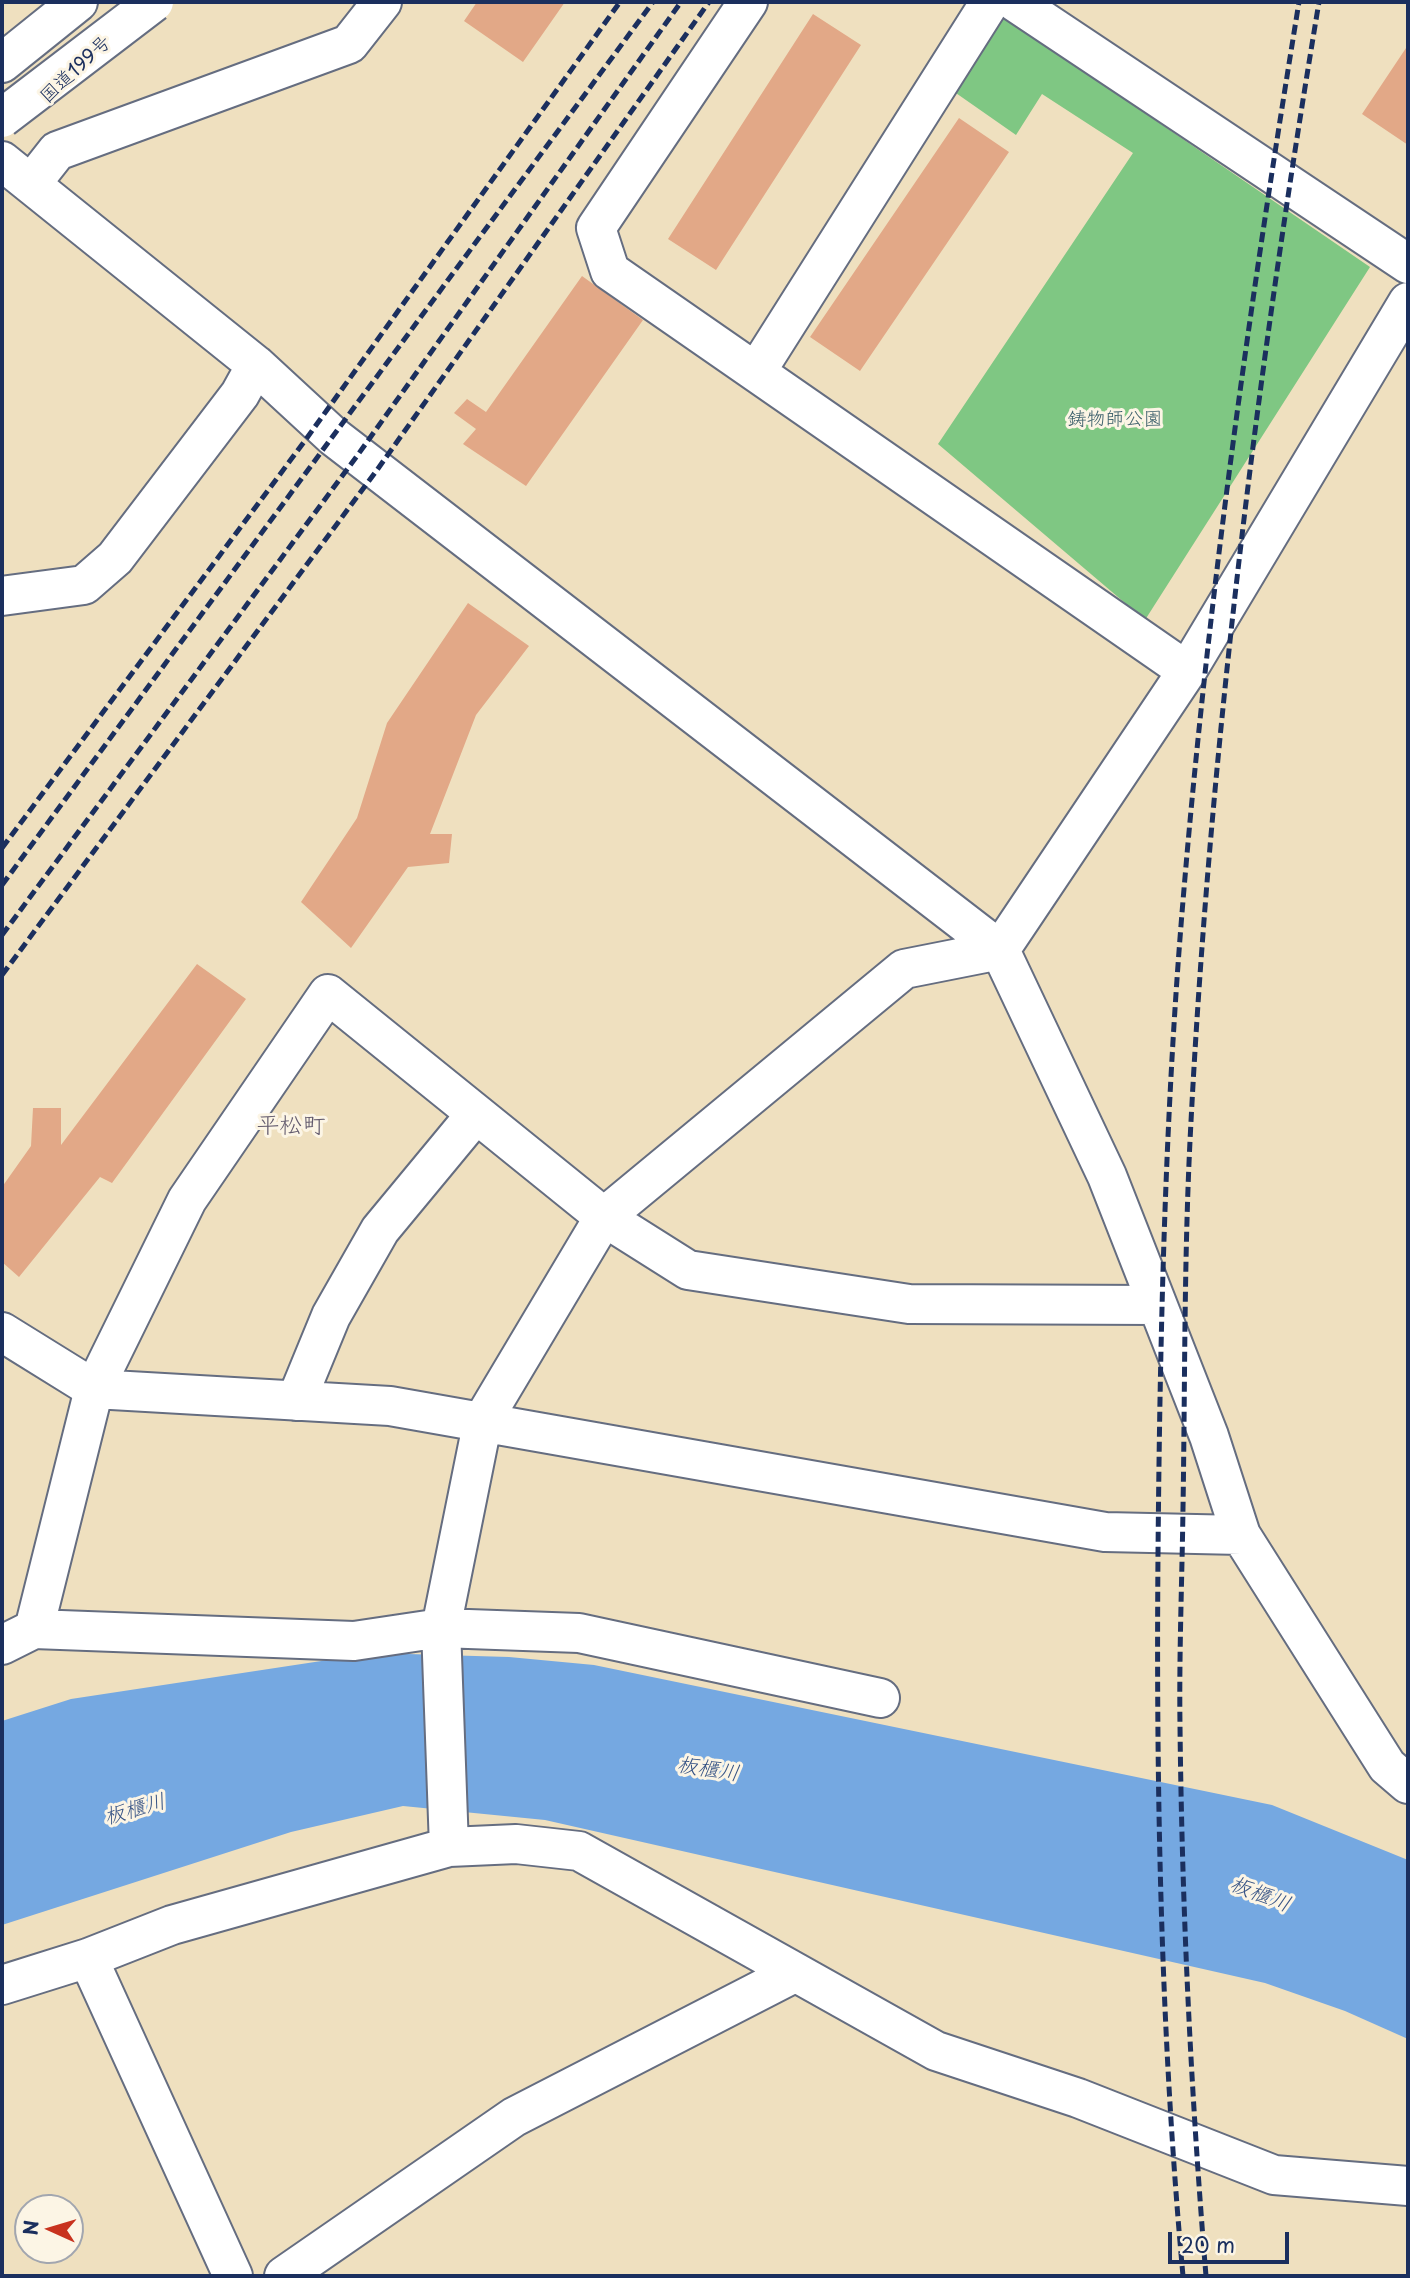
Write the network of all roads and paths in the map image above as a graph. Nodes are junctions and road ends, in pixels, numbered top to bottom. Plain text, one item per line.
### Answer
1 (78, 2) edge
2 (152, 2) edge
3 (382, 2) edge
4 (748, 2) edge
5 (990, 2) edge
6 (1015, 2) edge
7 (2, 63) edge
8 (2, 118) edge
9 (2, 139) edge
10 (2, 161) edge
11 (31, 184) junction
12 (1408, 264) edge
13 (1408, 302) edge
14 (256, 365) junction
15 (756, 372) junction
16 (2, 596) edge
17 (1187, 671) junction
18 (1000, 950) junction
19 (476, 1114) junction
20 (604, 1217) junction
21 (1157, 1305) junction
22 (2, 1332) edge
23 (94, 1389) junction
24 (296, 1401) junction
25 (483, 1420) junction
26 (1241, 1535) junction
27 (442, 1636) junction
28 (18, 1637) edge
29 (880, 1698) dead end
30 (1408, 1784) edge
31 (450, 1829) junction
32 (88, 1958) junction
33 (794, 1973) junction
34 (2, 1985) edge
35 (1408, 2186) edge
36 (233, 2276) edge
37 (284, 2276) edge

1 - 7 main road
2 - 8 main road, bridge
2 - 9 main road, 国道199号
3 - 11 main road
4 - 15 main road
5 - 15 main road
6 - 12 main road
10 - 11 main road
11 - 14 main road
13 - 17 main road
14 - 16 main road
14 - 18 main road
15 - 17 main road
17 - 18 main road
18 - 20 main road
18 - 21 main road
19 - 20 main road
19 - 23 main road
19 - 24 main road
20 - 21 main road
20 - 25 main road
21 - 26 main road
22 - 23 main road
23 - 24 main road
23 - 28 main road
24 - 25 main road
25 - 26 main road
25 - 27 main road
26 - 30 main road
27 - 28 main road
27 - 29 main road
27 - 31 main road
31 - 32 main road
31 - 33 main road
32 - 34 main road
32 - 36 main road
33 - 35 main road
33 - 37 main road

